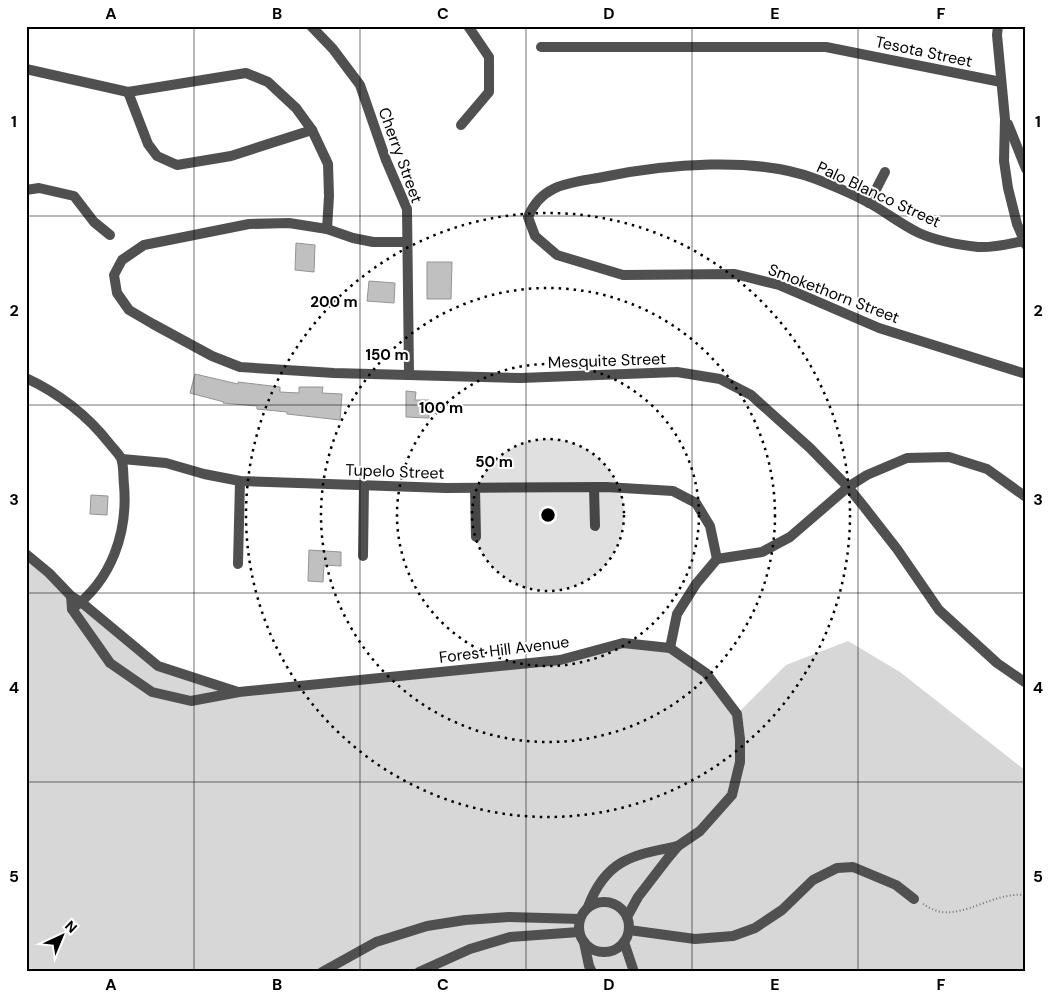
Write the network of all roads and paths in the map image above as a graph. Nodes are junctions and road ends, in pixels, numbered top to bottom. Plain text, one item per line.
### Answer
1 (311, 26) edge
2 (468, 26) edge
3 (998, 26) edge
4 (540, 47) dead end
5 (26, 69) edge
6 (1001, 82) junction
7 (128, 92) junction
8 (1005, 119) junction
9 (461, 125) dead end
10 (312, 130) junction
11 (1026, 169) edge
12 (886, 172) dead end
13 (26, 190) edge
14 (869, 203) junction
15 (528, 217) joint
16 (326, 229) junction
17 (110, 235) dead end
18 (1025, 241) edge
19 (407, 242) junction
20 (409, 374) junction
21 (1026, 374) edge
22 (26, 378) edge
23 (122, 459) junction
24 (240, 481) junction
25 (364, 485) junction
26 (594, 487) junction
27 (848, 487) junction
28 (475, 488) junction
29 (1026, 497) edge
30 (595, 526) dead end
31 (476, 537) dead end
32 (26, 554) edge
33 (362, 556) dead end
34 (718, 559) junction
35 (238, 564) dead end
36 (77, 606) junction
37 (670, 648) junction
38 (1026, 682) edge
39 (239, 692) junction
40 (678, 846) junction
41 (1026, 895) edge
42 (914, 899) joint
43 (588, 907) junction
44 (627, 917) junction
45 (580, 919) junction
46 (628, 930) junction
47 (579, 932) junction
48 (584, 942) junction
49 (624, 942) junction
50 (322, 972) edge
51 (419, 972) edge
52 (592, 972) edge
53 (634, 972) edge

1 - 19 street, Cherry Street
2 - 9 street
3 - 6 street
4 - 6 street, Tesota Street
5 - 7 street
6 - 8 street
7 - 10 street
7 - 10 street
8 - 11 street
8 - 18 street
10 - 16 street
12 - 14 street
13 - 17 street
14 - 15 street, Palo Blanco Street
14 - 18 street, Palo Blanco Street
15 - 21 street, Smokethorn Street
16 - 19 street
16 - 20 street, Mesquite Street
19 - 20 street, Cherry Street
20 - 27 street, Mesquite Street
22 - 23 street
23 - 24 street, Tupelo Street
23 - 36 street
24 - 25 street, Tupelo Street
24 - 35 street
25 - 28 street, Tupelo Street
25 - 33 street
26 - 28 street, Tupelo Street
26 - 30 street
26 - 34 street, Tupelo Street
27 - 29 street
27 - 34 street
27 - 38 street, Mesquite Street
28 - 31 street
32 - 36 street, Forest Hill Avenue
34 - 37 street
36 - 39 street, Forest Hill Avenue
36 - 39 street, Forest Hill Avenue
37 - 39 street, Forest Hill Avenue
37 - 40 street, Forest Hill Avenue
40 - 43 street, Forest Hill Avenue
40 - 44 street, Forest Hill Avenue
41 - 42 path
42 - 46 street
43 - 44 street
43 - 45 street
44 - 46 street
45 - 47 street
45 - 50 street
46 - 49 street
47 - 48 street
47 - 51 street
48 - 49 street
48 - 52 street
49 - 53 street

